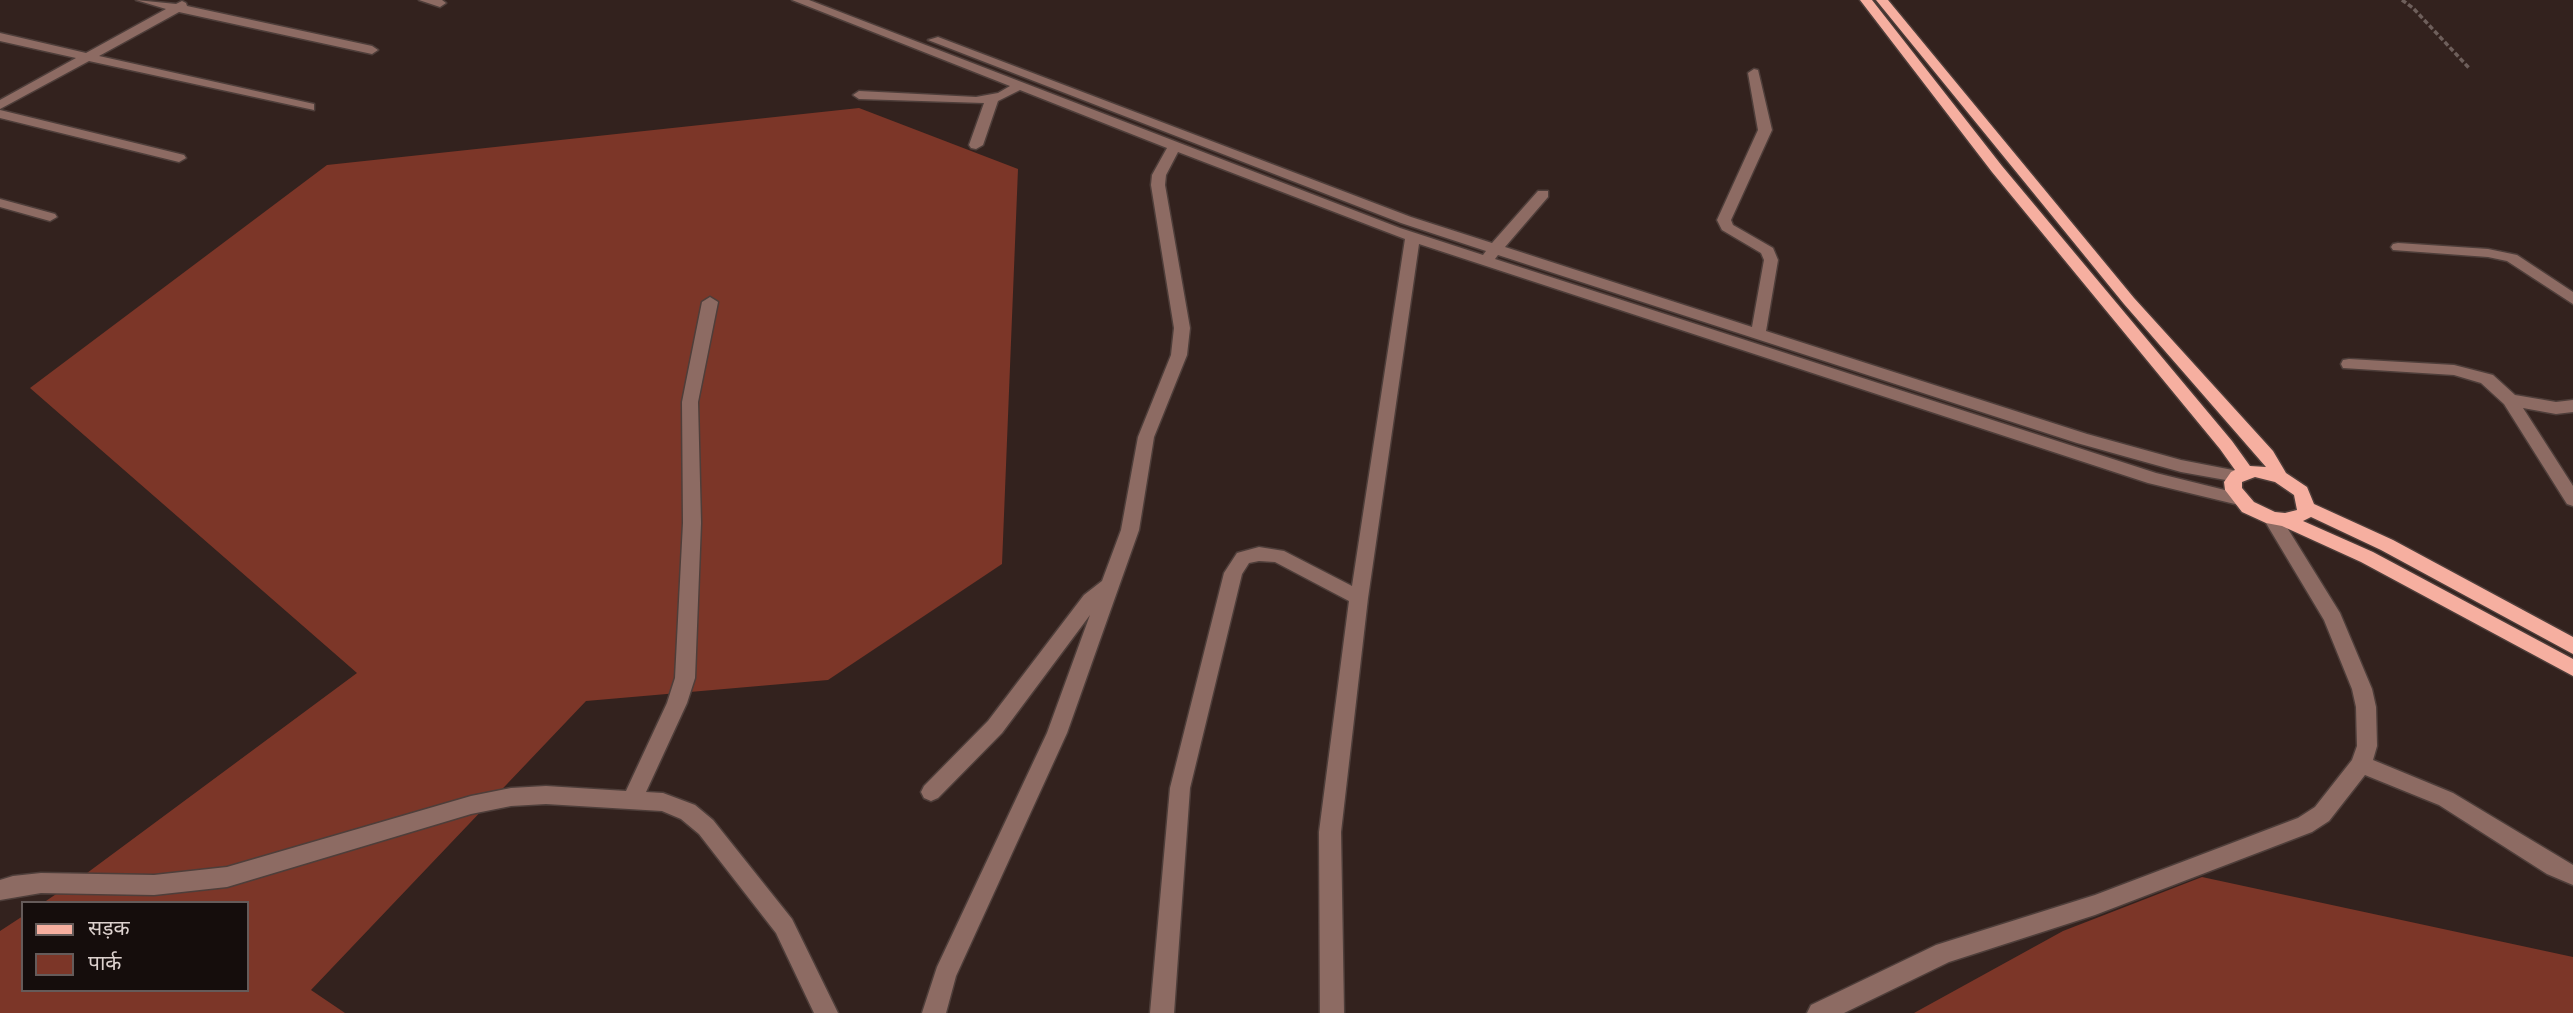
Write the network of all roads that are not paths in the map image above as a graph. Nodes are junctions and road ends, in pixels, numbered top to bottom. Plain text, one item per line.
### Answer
1 (142, 0) edge
2 (191, 0) edge
3 (425, 0) edge
4 (798, 0) edge
5 (829, 0) edge
6 (1866, 0) edge
7 (1882, 0) edge
8 (440, 3) dead end
9 (171, 4) edge
10 (0, 37) edge
11 (372, 50) dead end
12 (73, 53) junction
13 (88, 57) junction
14 (1754, 73) dead end
15 (1019, 86) junction
16 (0, 93) edge
17 (859, 95) dead end
18 (992, 99) junction
19 (0, 105) edge
20 (309, 107) dead end
21 (0, 114) edge
22 (976, 145) dead end
23 (1175, 146) junction
24 (179, 158) dead end
25 (1543, 194) dead end
26 (0, 203) edge
27 (50, 217) dead end
28 (1413, 237) junction
29 (2398, 247) dead end
30 (1496, 249) junction
31 (1484, 261) junction
32 (2573, 299) edge
33 (710, 302) dead end
34 (1758, 335) junction
35 (2349, 364) dead end
36 (2510, 400) junction
37 (2573, 406) edge
38 (2241, 474) junction
39 (2280, 477) junction
40 (2239, 499) junction
41 (2573, 500) edge
42 (2307, 508) junction
43 (2278, 519) junction
44 (1110, 585) junction
45 (1359, 598) junction
46 (2573, 646) edge
47 (2573, 668) edge
48 (2361, 764) junction
49 (931, 792) dead end
50 (632, 800) junction
51 (2573, 875) edge
52 (0, 890) edge
53 (826, 1013) edge
54 (934, 1013) edge
55 (1162, 1013) edge
56 (1332, 1013) edge
57 (1819, 1013) edge

1 - 9 street
2 - 9 street
3 - 8 street
4 - 15 street
5 - 30 street
6 - 38 main road
7 - 39 main road
9 - 11 street
9 - 12 street
9 - 13 street
10 - 12 street
12 - 13 street
12 - 16 street
13 - 19 street
13 - 20 street
14 - 34 street
15 - 18 street
15 - 23 street
17 - 18 street
18 - 22 street
21 - 24 street
23 - 28 street
23 - 44 street
25 - 30 street
26 - 27 street
28 - 31 street
28 - 45 street
29 - 32 street
30 - 31 street
30 - 34 street
31 - 40 street
33 - 50 street
34 - 38 street
35 - 36 street
36 - 37 street
36 - 41 street
38 - 39 main road
38 - 40 main road
39 - 42 main road
40 - 43 main road
42 - 43 main road
42 - 46 main road
43 - 47 main road
43 - 48 street
44 - 49 street
44 - 54 street
45 - 55 street
45 - 56 street
48 - 51 street
48 - 57 street
50 - 52 street
50 - 53 street

